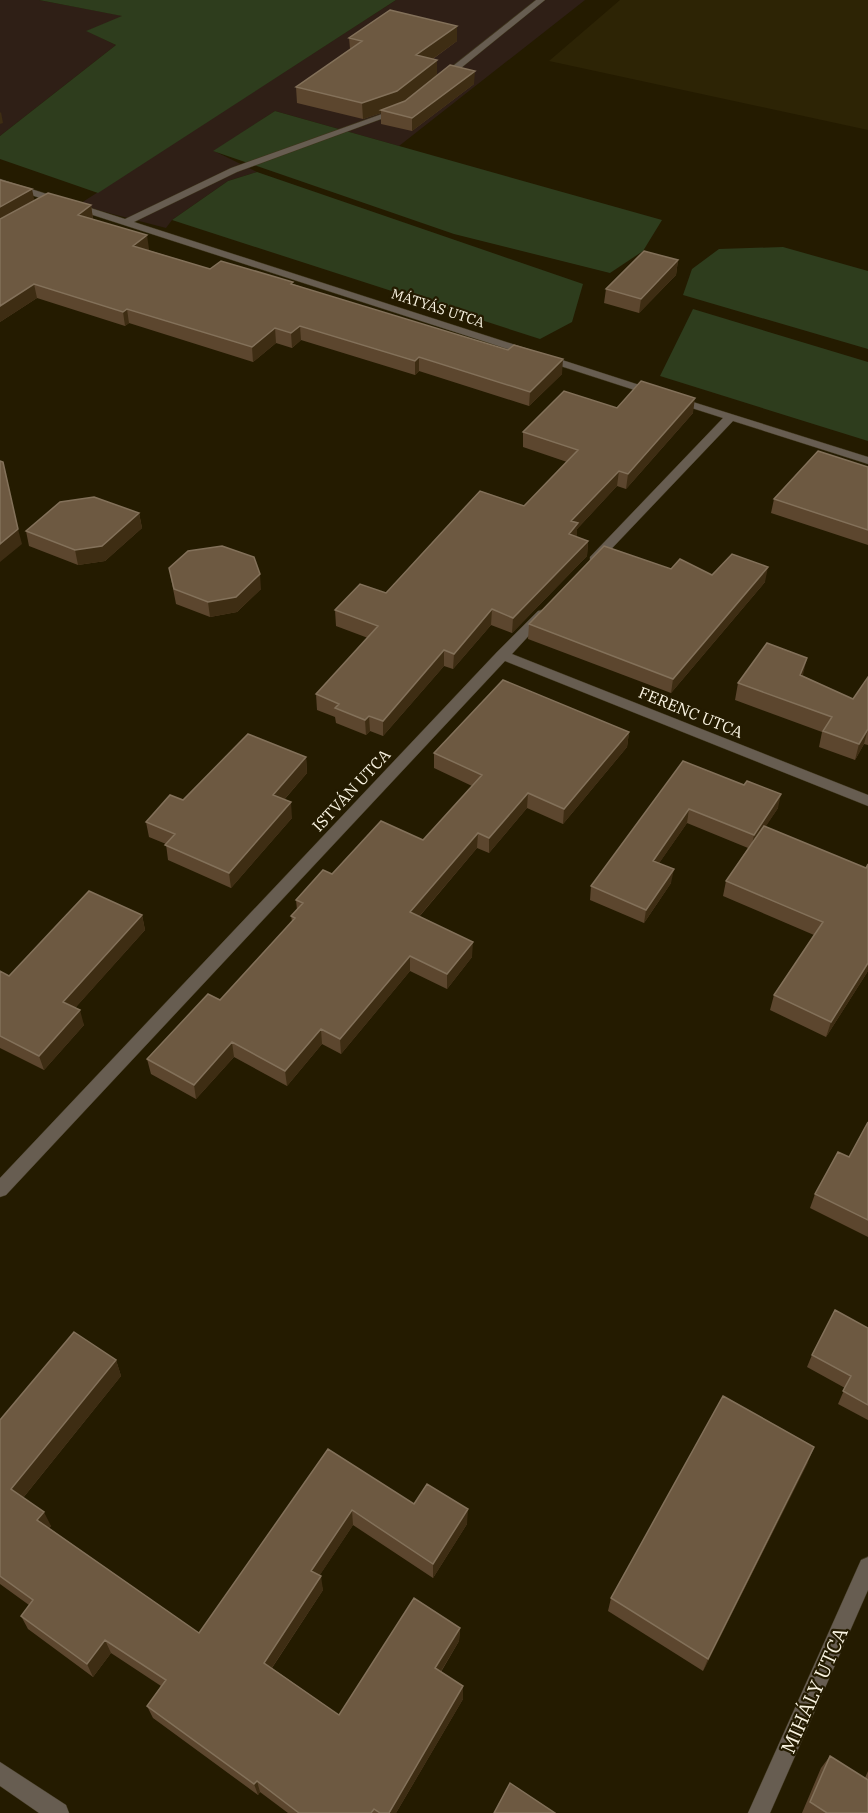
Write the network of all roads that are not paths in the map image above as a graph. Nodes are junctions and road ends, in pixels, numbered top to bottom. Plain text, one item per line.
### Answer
1 (541, 0) edge
2 (436, 84) edge
3 (410, 104) edge
4 (0, 182) edge
5 (51, 200) junction
6 (41, 206) edge
7 (124, 223) junction
8 (730, 417) junction
9 (868, 461) edge
10 (584, 570) edge
11 (551, 604) edge
12 (502, 656) junction
13 (868, 801) edge
14 (0, 1190) edge
15 (868, 1567) edge
16 (0, 1773) edge
17 (58, 1813) edge
18 (759, 1813) edge

1 - 2 street
3 - 7 street
4 - 5 street, MÁTYÁS UTCA
5 - 6 street
5 - 7 street, MÁTYÁS UTCA
7 - 8 street, MÁTYÁS UTCA
8 - 9 street, MÁTYÁS UTCA
8 - 10 street
11 - 12 street, ISTVÁN UTCA
12 - 13 street, FERENC UTCA
12 - 14 street, ISTVÁN UTCA
15 - 18 street, MIHÁLY UTCA
16 - 17 street

